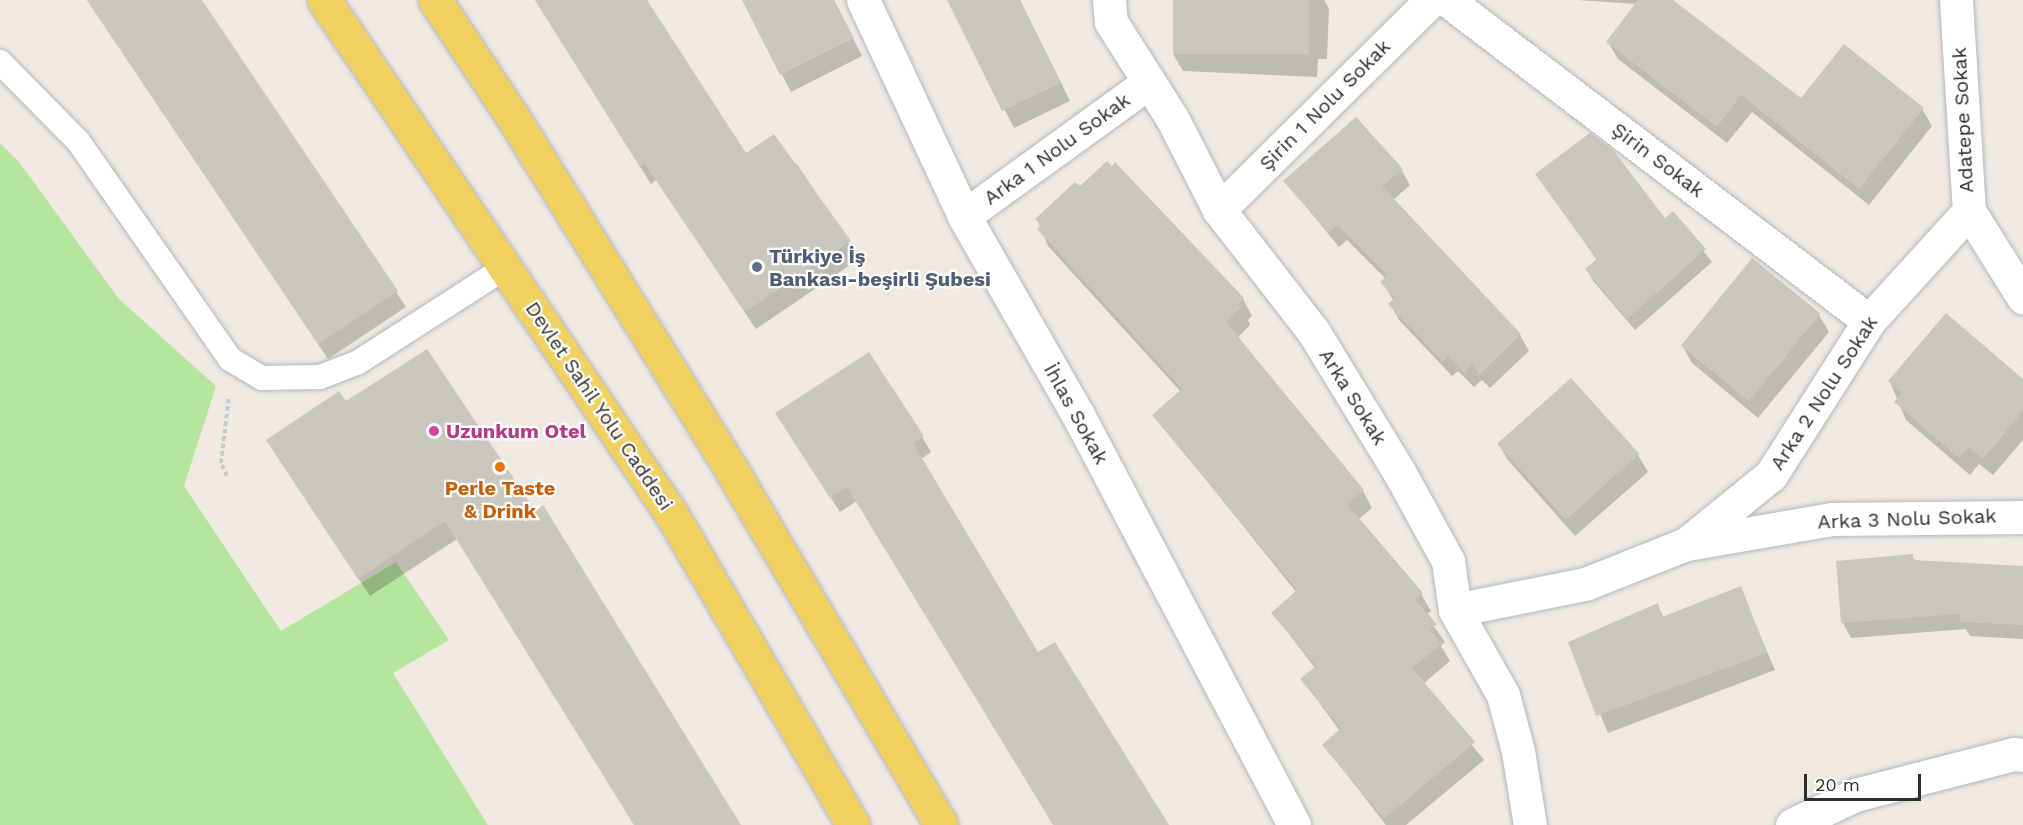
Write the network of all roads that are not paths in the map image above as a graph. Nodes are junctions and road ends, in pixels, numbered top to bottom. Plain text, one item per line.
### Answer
1 (324, 0) edge
2 (435, 0) edge
3 (863, 0) edge
4 (1109, 0) edge
5 (1431, 0) edge
6 (1447, 0) edge
7 (1956, 0) edge
8 (0, 62) edge
9 (1149, 82) junction
10 (1219, 210) junction
11 (1969, 211) junction
12 (964, 216) junction
13 (506, 267) junction
14 (2023, 297) edge
15 (1869, 321) junction
16 (2023, 517) edge
17 (1686, 544) junction
18 (1455, 610) junction
19 (2023, 755) edge
20 (853, 825) edge
21 (941, 825) edge
22 (1294, 825) edge
23 (1530, 825) edge
24 (1792, 825) edge

1 - 13 main road, Devlet Sahil Yolu Caddesi
2 - 21 main road
3 - 12 street, İhlas Sokak
4 - 9 street, Arka Sokak
5 - 10 street, Şirin 1 Nolu Sokak
6 - 15 street, Şirin Sokak
7 - 11 street, Adatepe Sokak
8 - 13 lane
9 - 10 street, Arka Sokak
9 - 12 street, Arka 1 Nolu Sokak
10 - 18 street, Arka Sokak
11 - 14 street, Adatepe Sokak
11 - 15 street, Arka 2 Nolu Sokak
12 - 22 street, İhlas Sokak
13 - 20 main road, Devlet Sahil Yolu Caddesi
15 - 17 street, Arka 2 Nolu Sokak
16 - 17 street, Arka 3 Nolu Sokak
17 - 18 street, Arka 2 Nolu Sokak
18 - 23 street, Arka Sokak
19 - 24 street

